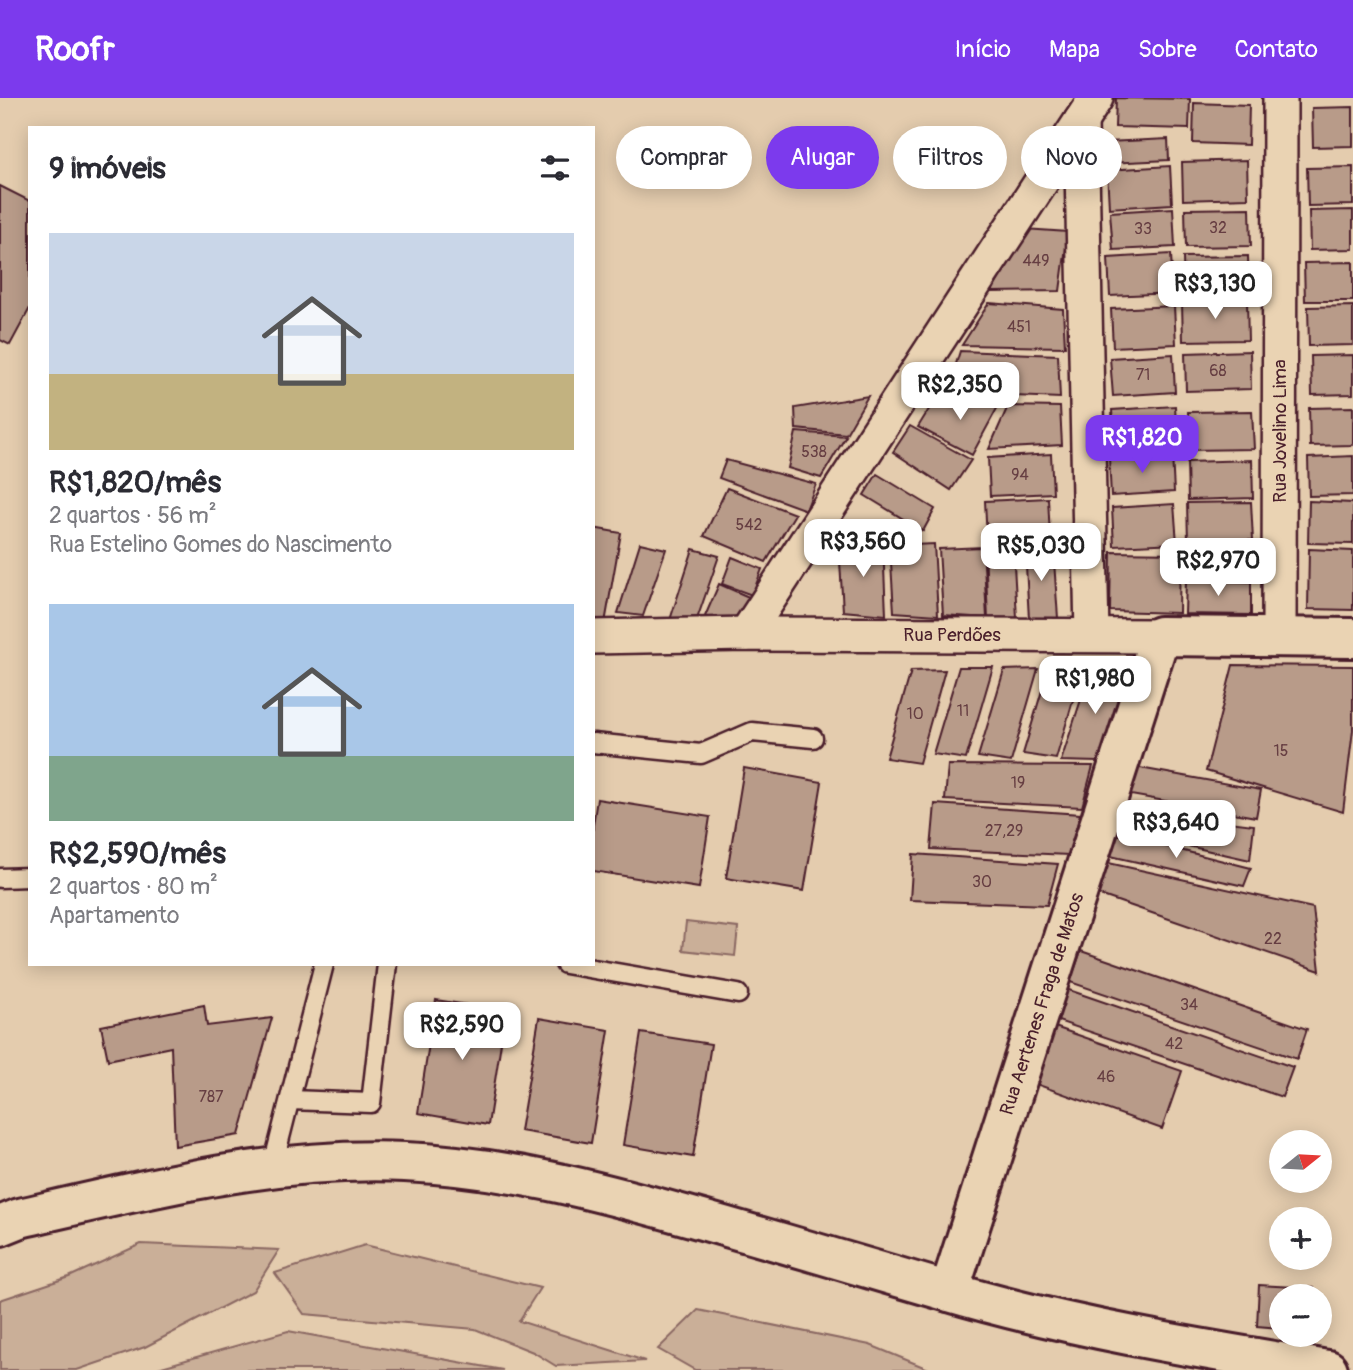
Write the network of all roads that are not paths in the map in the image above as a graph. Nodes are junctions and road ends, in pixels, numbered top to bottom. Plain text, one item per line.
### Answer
1 (1280, 98) edge
2 (1089, 110) edge
3 (746, 634) junction
4 (1092, 635) junction
5 (1160, 636) junction
6 (595, 637) edge
7 (1279, 638) junction
8 (1353, 638) edge
9 (813, 738) dead end
10 (595, 743) edge
11 (28, 877) edge
12 (0, 878) edge
13 (324, 966) edge
14 (387, 966) edge
15 (577, 966) edge
16 (738, 994) dead end
17 (290, 1100) junction
18 (272, 1169) junction
19 (0, 1226) edge
20 (949, 1292) junction
21 (1328, 1370) edge

1 - 7 street, Rua Jovelino Lima
2 - 3 street
2 - 4 street
3 - 4 street, Rua Perdões
3 - 6 street, Rua Perdões
4 - 5 street, Rua Perdões
5 - 7 main road, Rua Perdões
5 - 20 main road, Rua Aertenes Fraga de Matos
7 - 8 main road, Rua Perdões
9 - 10 lane
11 - 12 lane
13 - 17 lane
14 - 17 lane
15 - 16 lane
17 - 18 lane
18 - 19 main road
18 - 20 main road
20 - 21 main road

